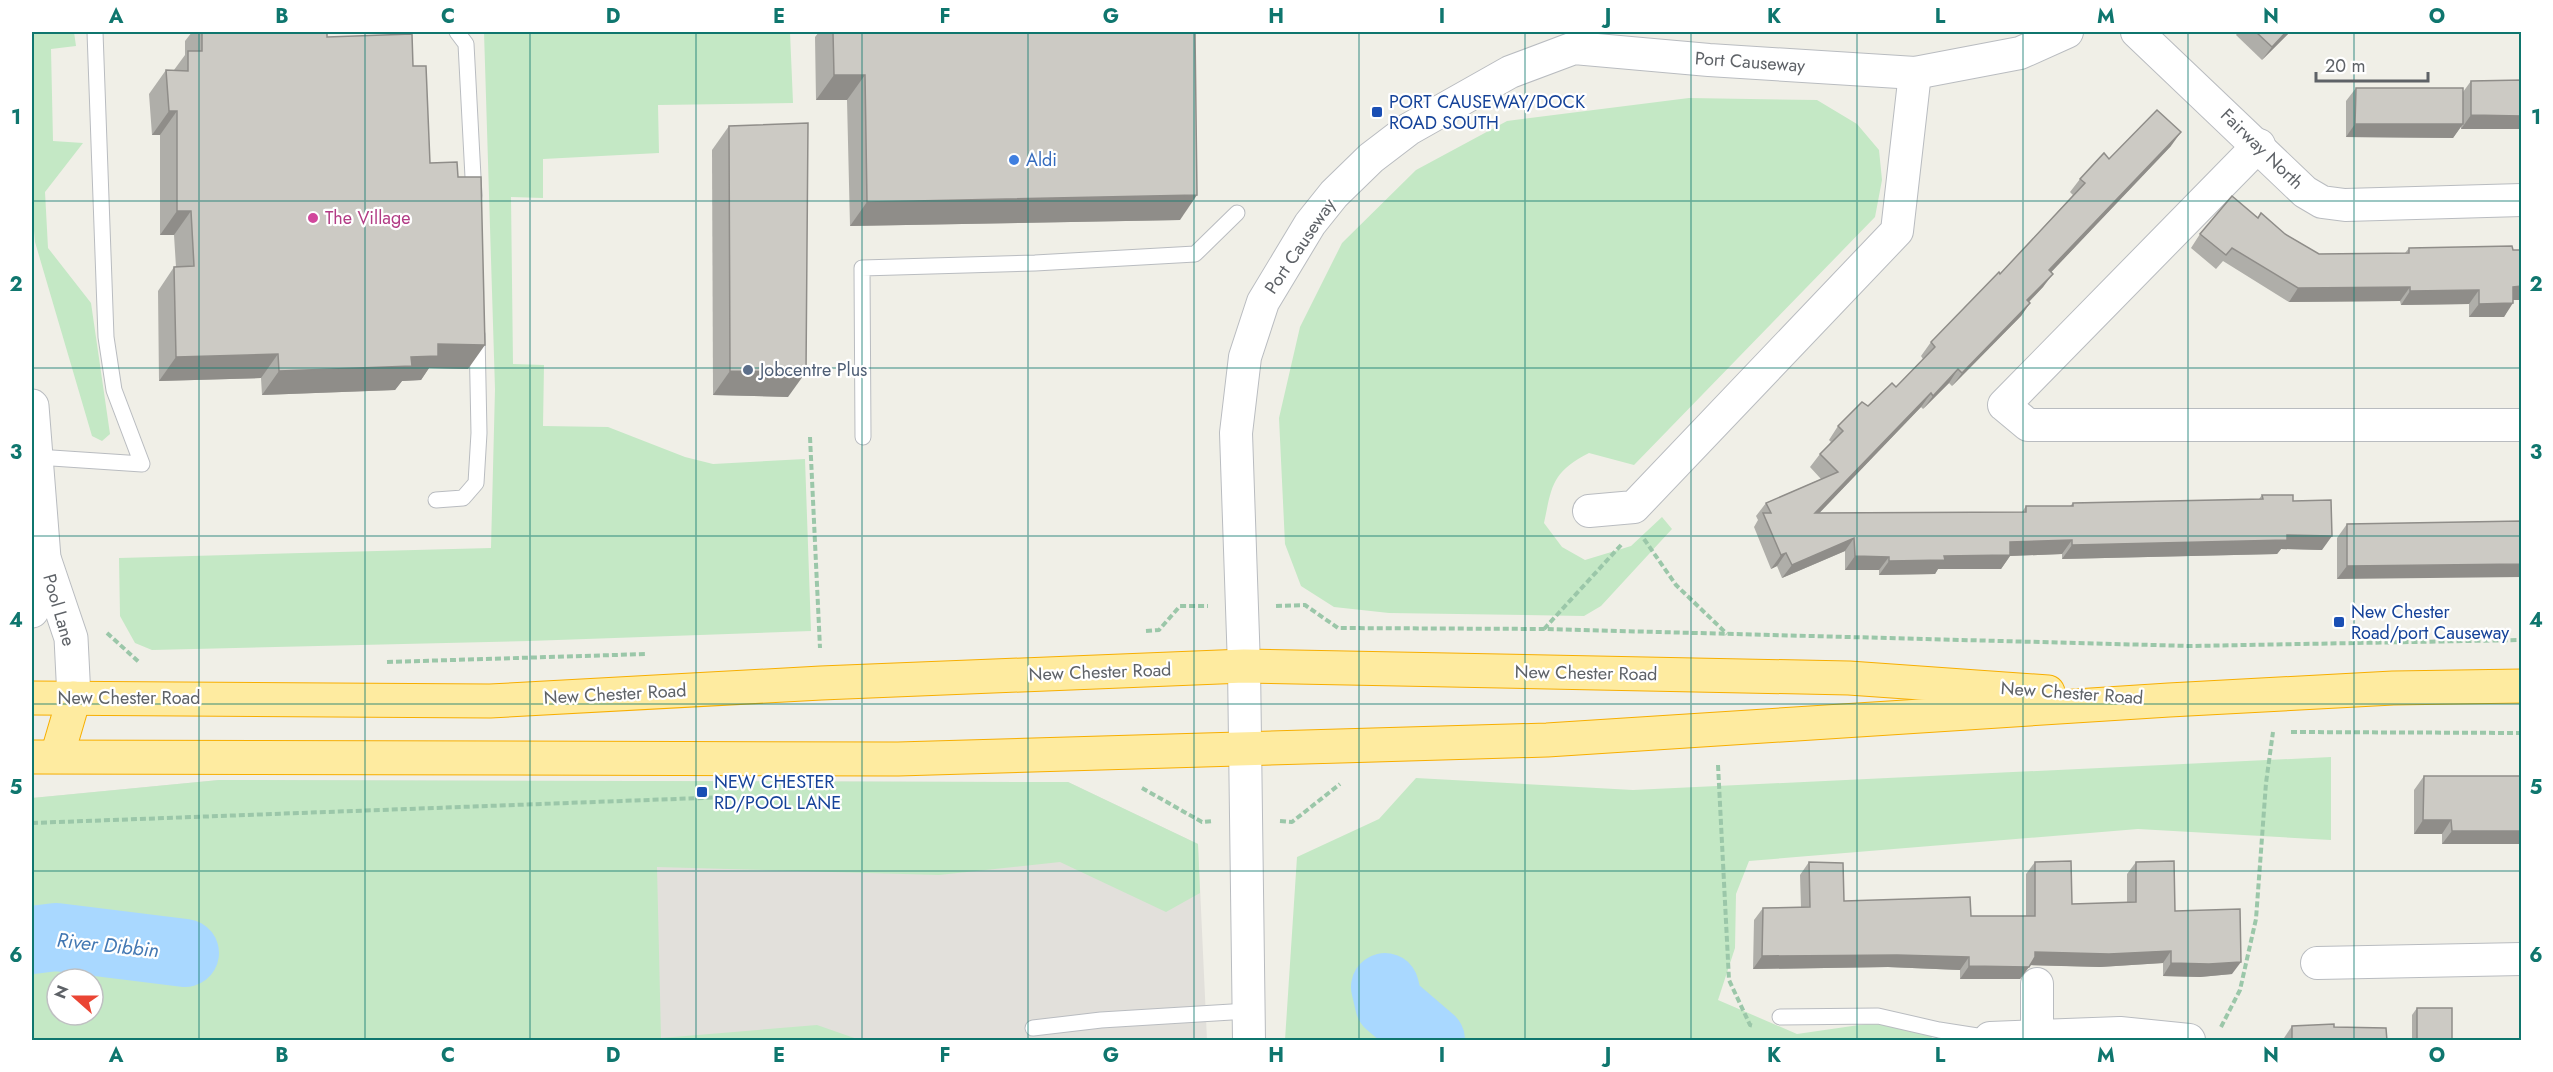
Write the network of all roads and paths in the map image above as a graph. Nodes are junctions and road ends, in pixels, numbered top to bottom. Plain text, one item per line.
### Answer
1 (95, 32) edge
2 (457, 32) edge
3 (2067, 32) edge
4 (2137, 32) edge
5 (1574, 40) edge
6 (1915, 73) junction
7 (2259, 145) junction
8 (2522, 200) edge
9 (474, 210) edge
10 (1237, 213) dead end
11 (476, 316) edge
12 (32, 406) edge
13 (2522, 425) edge
14 (810, 437) dead end
15 (863, 437) dead end
16 (37, 457) junction
17 (436, 500) dead end
18 (1589, 511) dead end
19 (1629, 536) dead end
20 (1644, 537) dead end
21 (44, 558) junction
22 (32, 611) edge
23 (1544, 629) dead end
24 (1726, 634) dead end
25 (820, 648) dead end
26 (1244, 666) junction
27 (2522, 686) edge
28 (32, 698) edge
29 (74, 698) junction
30 (2169, 700) junction
31 (32, 707) edge
32 (2273, 732) dead end
33 (1245, 748) junction
34 (44, 756) edge
35 (1718, 763) dead end
36 (2522, 959) edge
37 (2317, 963) dead end
38 (2037, 984) dead end
39 (1780, 1017) dead end
40 (1249, 1026) edge
41 (1033, 1028) dead end
42 (1761, 1029) dead end
43 (2219, 1030) dead end
44 (2037, 1035) junction
45 (1990, 1038) joint
46 (2189, 1041) edge

1 - 16 lane
2 - 9 lane
3 - 6 street, Port Causeway
4 - 7 street, Fairway North
5 - 6 street, Port Causeway
5 - 26 street, Port Causeway
6 - 18 street
7 - 8 street, Fairway North
7 - 13 street
10 - 15 lane
11 - 17 lane
12 - 16 street, Pool Lane
14 - 25 path
16 - 21 street, Pool Lane
19 - 23 path
20 - 24 path
21 - 22 street, Pool Lane
21 - 29 street, Pool Lane
26 - 29 highway, New Chester Road
26 - 30 highway, New Chester Road
26 - 33 street, Port Causeway
27 - 30 highway, New Chester Road
28 - 29 highway, New Chester Road
29 - 34 highway
30 - 33 highway, New Chester Road
31 - 34 highway
32 - 43 path
33 - 34 highway, New Chester Road
33 - 40 street, Port Causeway
35 - 42 path
36 - 37 street
38 - 44 street
39 - 45 lane
40 - 41 lane
44 - 45 street
44 - 46 street

